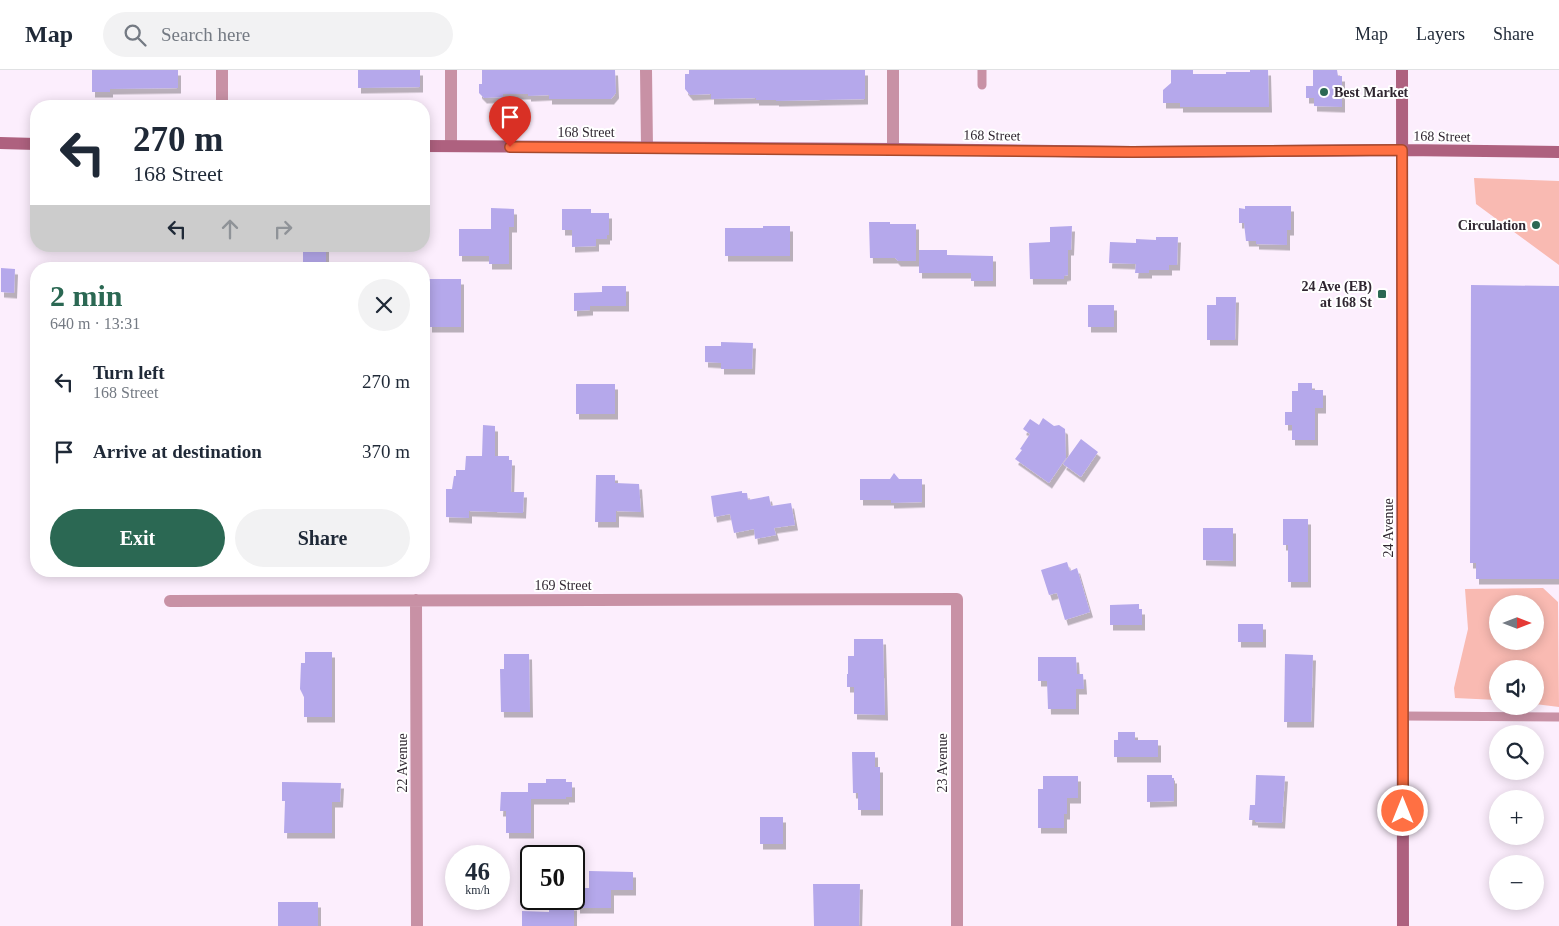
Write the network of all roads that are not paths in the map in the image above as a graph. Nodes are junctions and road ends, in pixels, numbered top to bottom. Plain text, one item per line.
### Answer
1 (222, 70) edge
2 (451, 70) edge
3 (646, 70) edge
4 (892, 70) edge
5 (982, 70) edge
6 (1402, 70) edge
7 (982, 85) dead end
8 (222, 100) edge
9 (0, 143) edge
10 (30, 144) edge
11 (430, 146) edge
12 (452, 146) junction
13 (647, 147) junction
14 (893, 149) junction
15 (1402, 150) junction
16 (1559, 152) edge
17 (957, 599) joint
18 (416, 600) junction
19 (170, 601) dead end
20 (1403, 716) junction
21 (1559, 717) edge
22 (417, 926) edge
23 (957, 926) edge
24 (1403, 926) edge

1 - 8 street
2 - 12 street
3 - 13 street
4 - 14 street
5 - 7 lane
6 - 15 main road, 24 Avenue
9 - 10 main road
11 - 12 main road, 168 Street
12 - 13 main road, 168 Street
13 - 14 main road, 168 Street
14 - 15 main road, 168 Street
15 - 16 main road, 168 Street
15 - 20 main road, 24 Avenue
17 - 18 street, 169 Street
17 - 23 street, 23 Avenue
18 - 19 street, 169 Street
18 - 22 street, 22 Avenue
20 - 21 lane
20 - 24 main road, 24 Avenue

